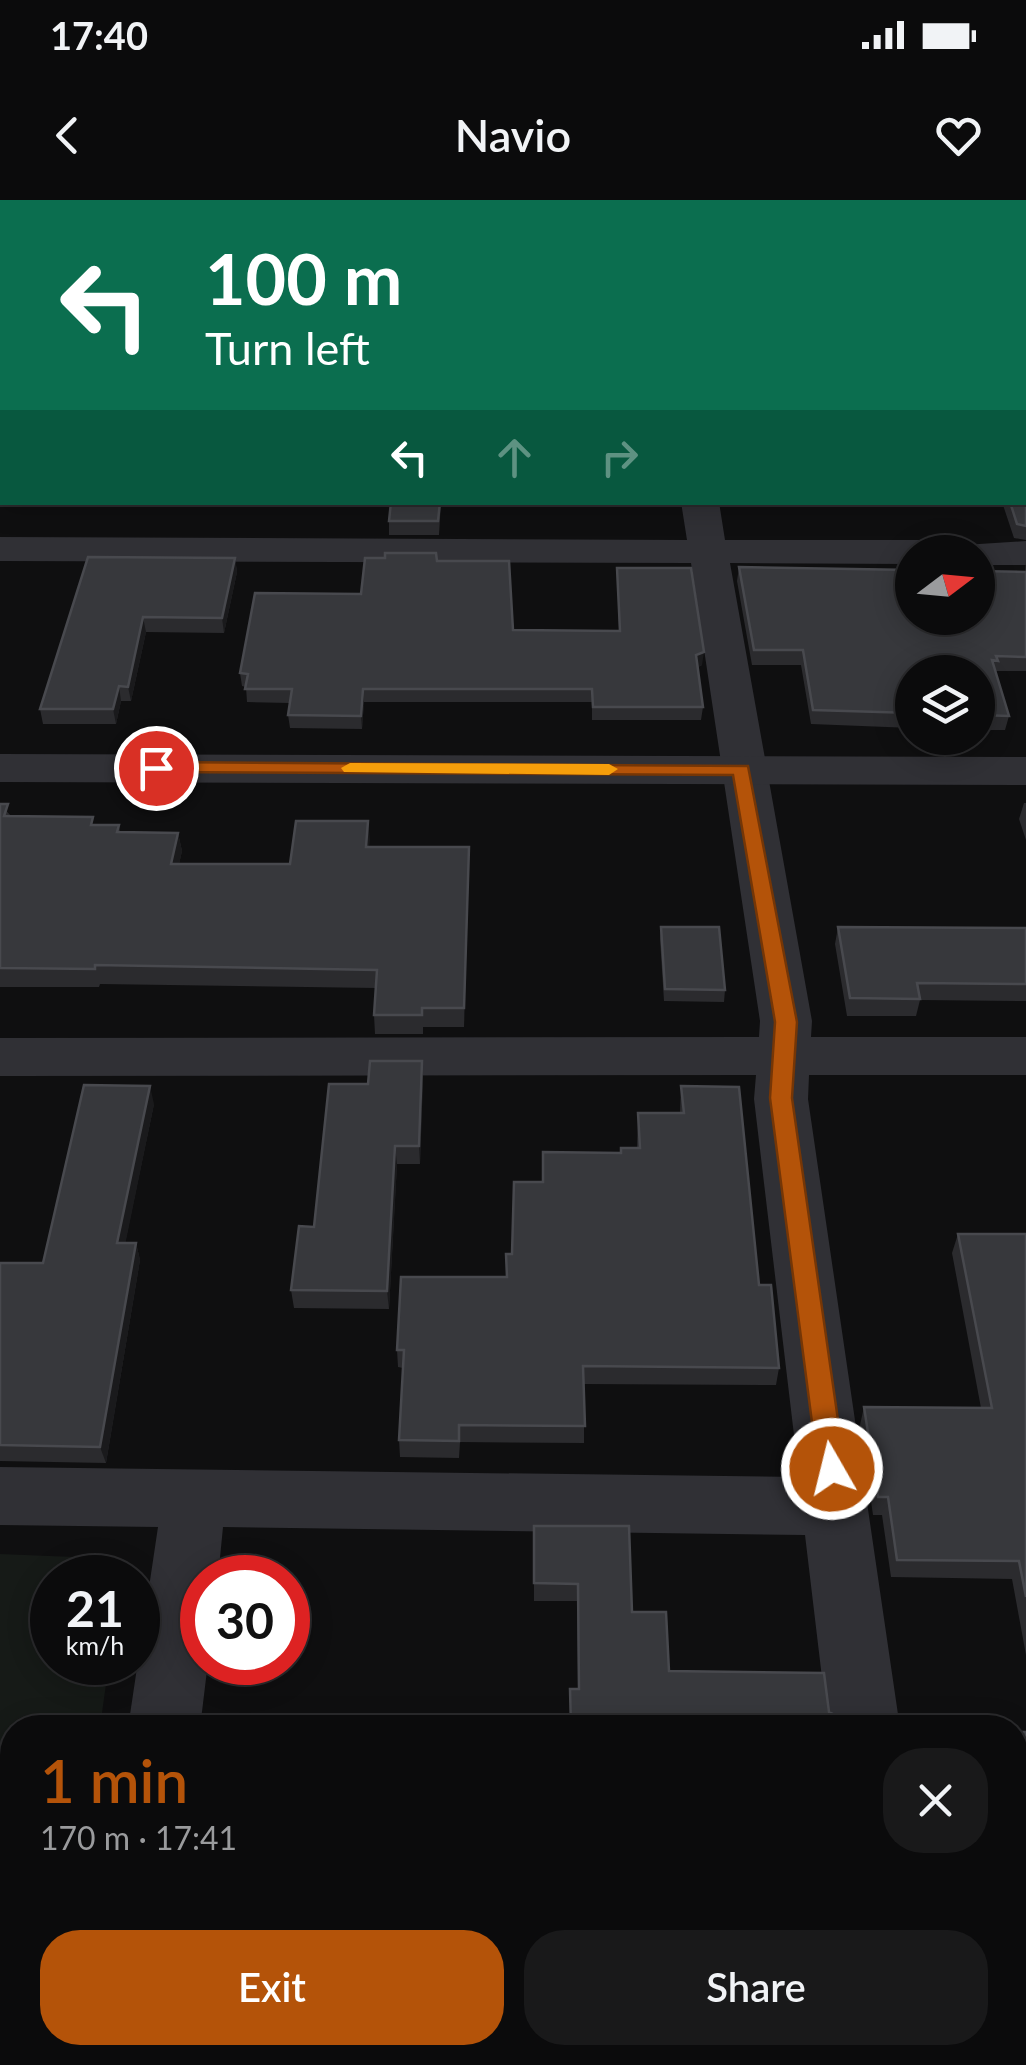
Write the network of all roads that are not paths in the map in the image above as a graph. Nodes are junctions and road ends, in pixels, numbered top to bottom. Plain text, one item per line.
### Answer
1 (704, 527) edge
2 (895, 547) edge
3 (0, 549) edge
4 (995, 553) edge
5 (1026, 553) edge
6 (0, 768) edge
7 (742, 770) junction
8 (1026, 771) edge
9 (783, 1056) junction
10 (1026, 1056) edge
11 (0, 1057) edge
12 (0, 1496) edge
13 (194, 1500) junction
14 (837, 1506) junction
15 (166, 1715) edge
16 (862, 1715) edge

1 - 2 street
1 - 3 street
1 - 7 street
4 - 5 street
6 - 7 street
7 - 8 street
7 - 9 street
9 - 10 street
9 - 11 street
9 - 14 street
12 - 13 street
13 - 14 street
13 - 15 street
14 - 16 street

